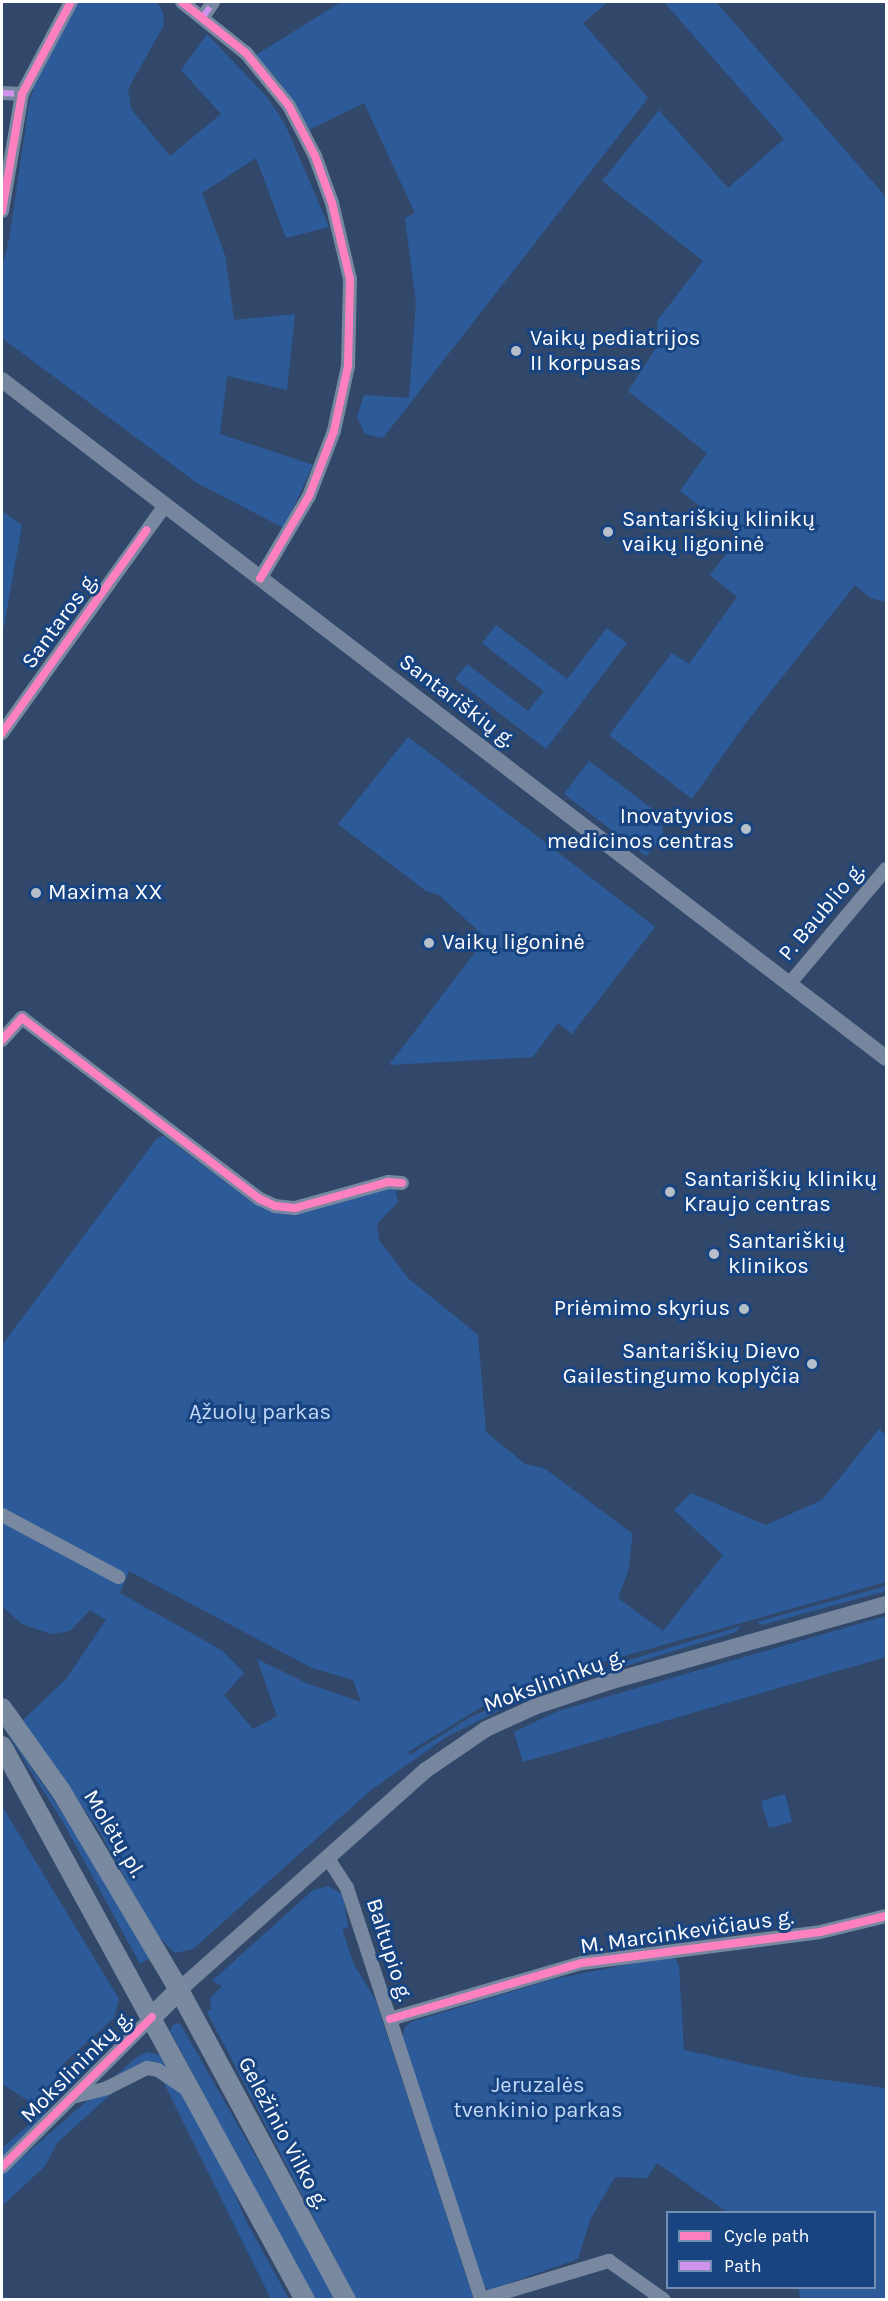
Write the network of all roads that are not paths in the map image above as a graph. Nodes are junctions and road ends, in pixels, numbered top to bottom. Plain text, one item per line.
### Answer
1 (71, 2) edge
2 (182, 2) edge
3 (213, 2) edge
4 (203, 16) junction
5 (2, 93) edge
6 (22, 94) junction
7 (2, 211) edge
8 (2, 380) edge
9 (165, 505) junction
10 (260, 579) junction
11 (2, 733) edge
12 (886, 869) edge
13 (790, 983) junction
14 (2, 1040) edge
15 (886, 1058) edge
16 (402, 1183) dead end
17 (2, 1515) edge
18 (118, 1577) dead end
19 (886, 1604) edge
20 (2, 1708) edge
21 (2, 1746) edge
22 (327, 1857) junction
23 (886, 1916) edge
24 (179, 1990) junction
25 (152, 2017) junction
26 (390, 2019) junction
27 (192, 2093) junction
28 (74, 2097) junction
29 (2, 2167) edge
30 (482, 2299) edge
31 (304, 2300) edge
32 (346, 2300) edge
33 (664, 2300) edge

1 - 6 street
2 - 4 street
3 - 4 street
4 - 10 street
5 - 6 street
6 - 7 street
8 - 9 main road, Santariškių g.
9 - 10 main road, Santariškių g.
9 - 11 street, Santaros g.
10 - 13 main road, Santariškių g.
12 - 13 street, P. Baublio g.
13 - 15 main road, Santariškių g.
14 - 16 street
17 - 18 street
19 - 22 main road, Mokslininkų g.
20 - 24 highway, Molėtų pl.
21 - 25 highway
22 - 24 main road, Mokslininkų g.
22 - 26 street, Baltupio g.
23 - 26 street, M. Marcinkevičiaus g.
24 - 25 highway
24 - 32 highway, Geležinio Vilko g.
25 - 27 highway
25 - 28 street, Mokslininkų g.
26 - 30 street, Baltupio g.
27 - 28 street, Mokslininkų g.
27 - 31 highway
28 - 29 street, Mokslininkų g.
30 - 33 street

